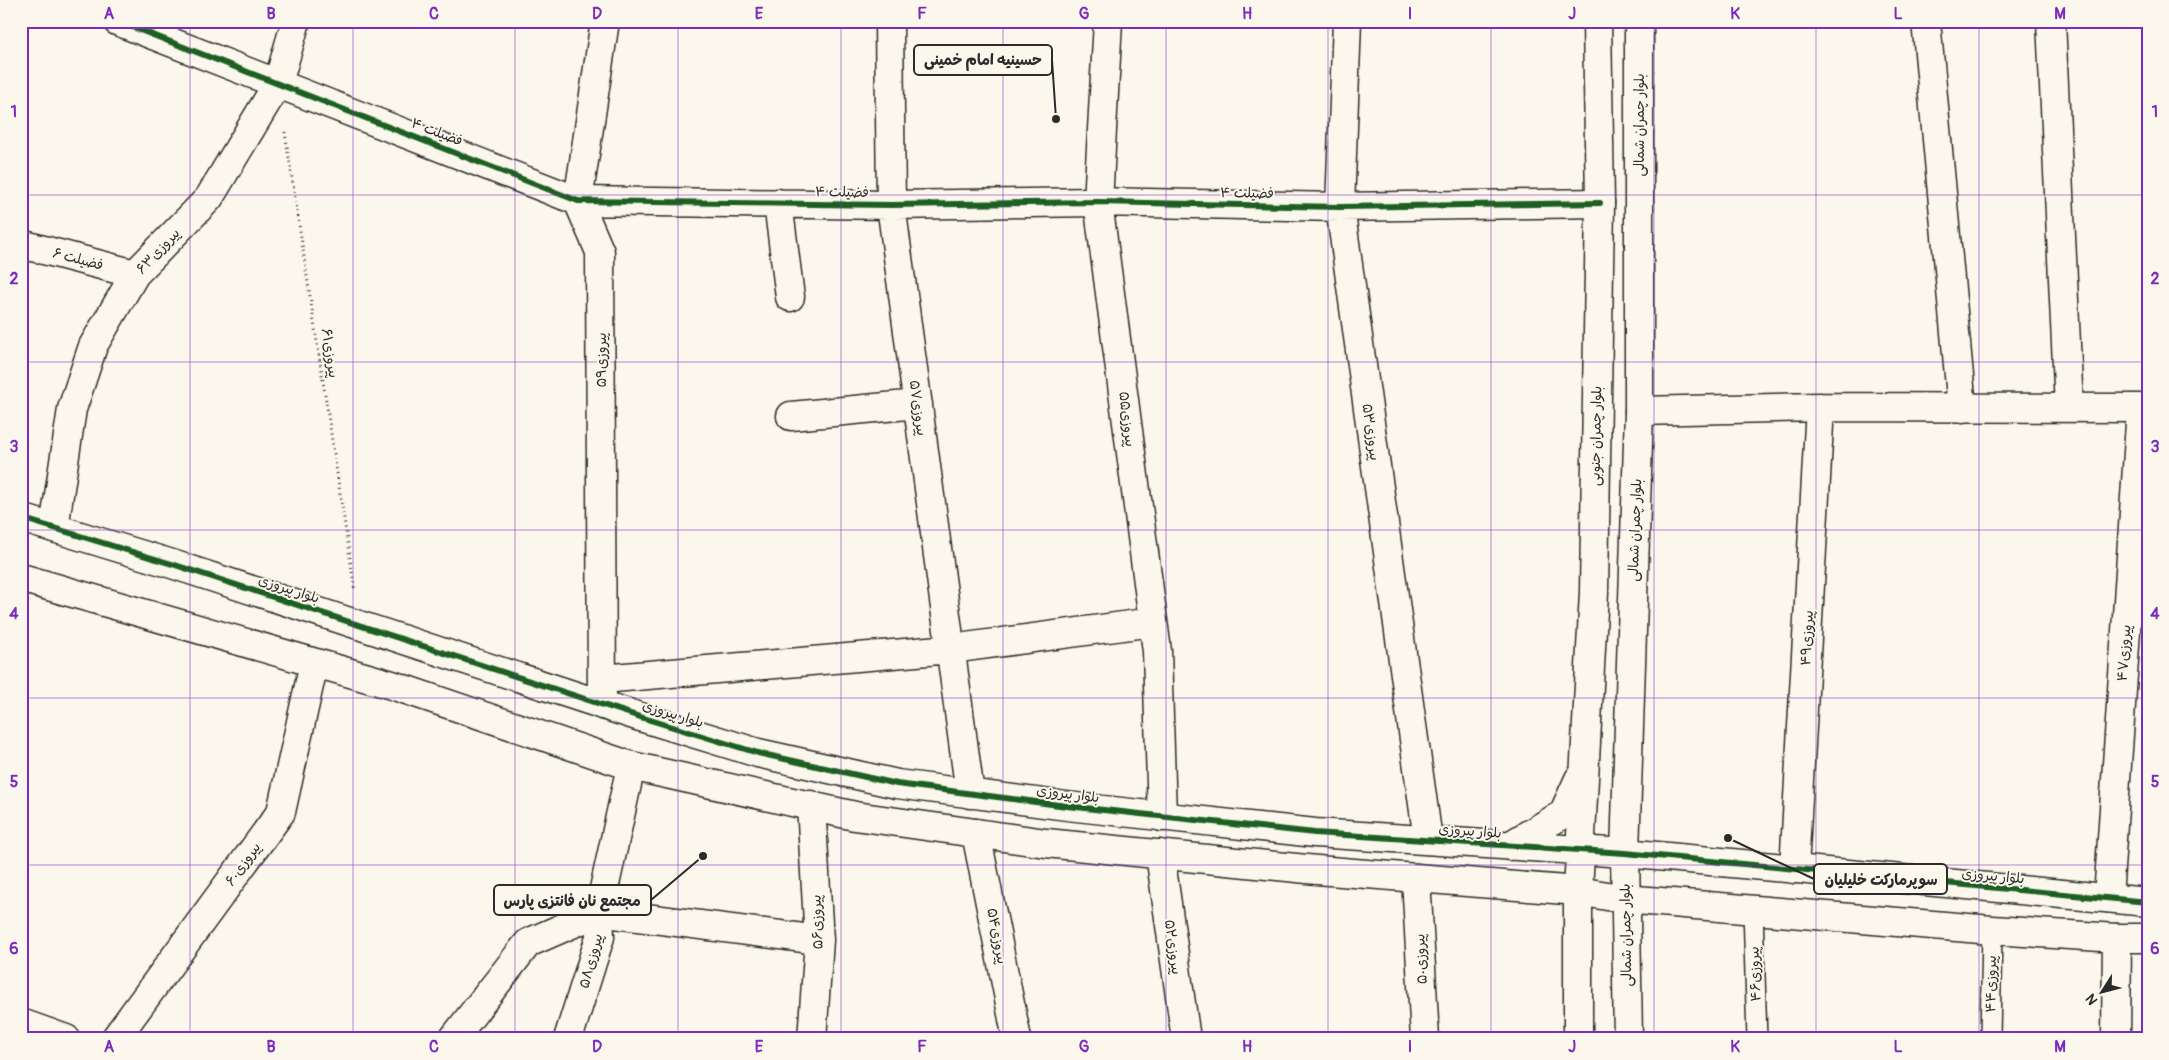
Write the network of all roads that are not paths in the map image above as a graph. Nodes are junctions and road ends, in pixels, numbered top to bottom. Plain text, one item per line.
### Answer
1 (117, 21) edge
2 (296, 21) edge
3 (605, 21) edge
4 (890, 21) edge
5 (1108, 21) edge
6 (1347, 21) edge
7 (1596, 21) edge
8 (1639, 21) edge
9 (1926, 21) edge
10 (2051, 21) edge
11 (278, 83) junction
12 (578, 200) junction
13 (1098, 202) junction
14 (778, 203) junction
15 (1600, 203) junction
16 (891, 205) junction
17 (1340, 207) junction
18 (21, 244) edge
19 (135, 274) junction
20 (790, 298) dead end
21 (918, 404) junction
22 (1820, 407) junction
23 (1962, 408) junction
24 (2069, 408) junction
25 (2144, 408) edge
26 (1640, 411) junction
27 (791, 416) dead end
28 (21, 518) edge
29 (54, 528) junction
30 (21, 578) edge
31 (1153, 622) junction
32 (950, 649) junction
33 (314, 663) junction
34 (602, 692) junction
35 (1585, 764) junction
36 (631, 766) junction
37 (970, 794) junction
38 (810, 805) junction
39 (1162, 817) junction
40 (976, 833) junction
41 (1428, 840) junction
42 (1509, 846) junction
43 (1581, 851) junction
44 (1625, 853) junction
45 (1160, 854) junction
46 (1794, 869) junction
47 (1416, 878) junction
48 (1578, 891) junction
49 (2108, 898) junction
50 (1626, 899) junction
51 (2148, 902) edge
52 (1753, 909) junction
53 (600, 912) junction
54 (1992, 930) junction
55 (2117, 938) junction
56 (2148, 938) edge
57 (819, 940) junction
58 (21, 1022) edge
59 (66, 1039) edge
60 (115, 1039) edge
61 (453, 1039) edge
62 (568, 1039) edge
63 (812, 1039) edge
64 (1017, 1039) edge
65 (1186, 1039) edge
66 (1425, 1039) edge
67 (1578, 1039) edge
68 (1628, 1039) edge
69 (1757, 1039) edge
70 (1990, 1039) edge
71 (2116, 1039) edge

1 - 11 street, فضیلت ۴
2 - 11 street, پیروزی۶۳
3 - 12 street
4 - 16 street, پیروزی۵۷
5 - 13 street, پیروزی۵۵
6 - 17 street, پیروزی۵۳
7 - 15 street, بلوار چمران جنوبی
8 - 26 street, بلوار چمران شمالی
9 - 23 street
10 - 24 street
11 - 12 street, فضیلت ۴
11 - 19 street, پیروزی۶۳
12 - 14 street, فضیلت ۴
12 - 34 street, پیروزی۵۹
13 - 16 street, فضیلت ۴
13 - 17 street, فضیلت ۴
13 - 31 street, پیروزی۵۵
14 - 16 street, فضیلت ۴
14 - 20 street
15 - 17 street, فضیلت ۴
15 - 35 street, بلوار چمران جنوبی
16 - 21 street, پیروزی۵۷
17 - 41 street, پیروزی۵۳
18 - 19 street, فضیلت ۶
19 - 29 street, پیروزی۶۳
21 - 27 street
21 - 32 street, پیروزی۵۷
22 - 23 street
22 - 26 street
22 - 46 street, پیروزی۴۹
23 - 24 street
24 - 25 street
25 - 49 street, پیروزی۴۷
26 - 44 street, بلوار چمران شمالی
28 - 29 street, بلوار پیروزی
29 - 34 street, بلوار پیروزی
30 - 33 street
31 - 32 street
31 - 39 street, پیروزی۵۵
32 - 34 street
32 - 37 street, پیروزی۵۷
33 - 36 street
33 - 60 street, پیروزی۶۰
34 - 37 street, بلوار پیروزی
35 - 42 street
35 - 43 street, بلوار چمران جنوبی
36 - 38 street
36 - 53 street, پیروزی۵۸
37 - 39 street, بلوار پیروزی
38 - 40 street
38 - 57 street, پیروزی۵۶
39 - 41 street, بلوار پیروزی
40 - 45 street
40 - 64 street, پیروزی۵۴
41 - 42 street, بلوار پیروزی
42 - 43 street, بلوار پیروزی
43 - 44 street, بلوار پیروزی
43 - 48 street
44 - 46 street, بلوار پیروزی
44 - 50 street, بلوار چمران شمالی
45 - 47 street
45 - 65 street, پیروزی۵۲
46 - 49 street, بلوار پیروزی
47 - 48 street
47 - 66 street, پیروزی۵۰
48 - 50 street
48 - 67 street
49 - 51 street, بلوار پیروزی
50 - 52 street
50 - 68 street, بلوار چمران شمالی
52 - 54 street
52 - 69 lane, پیروزی۴۶
53 - 57 street
53 - 61 street
53 - 62 street, پیروزی۵۸
54 - 55 street
54 - 70 lane, پیروزی۴۴
55 - 56 street
55 - 71 street
57 - 63 street, پیروزی۵۶
58 - 59 street

